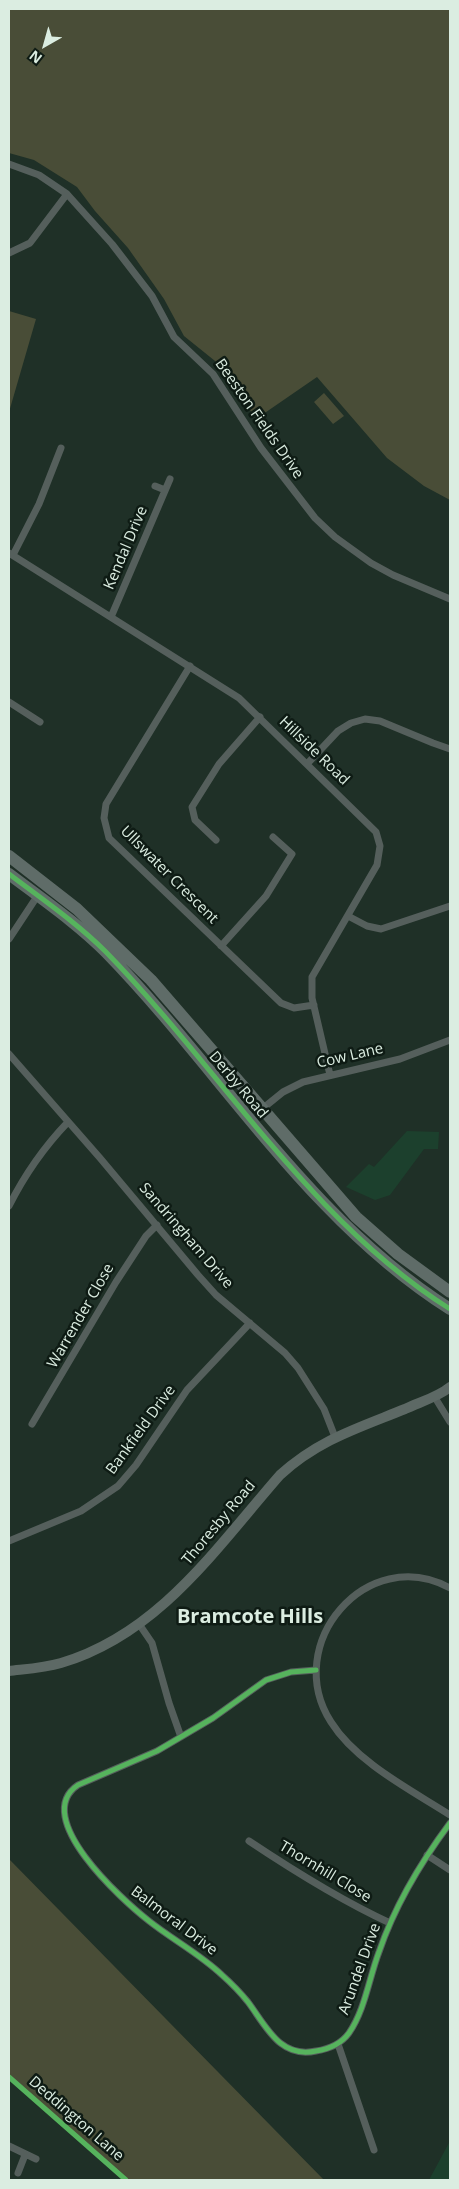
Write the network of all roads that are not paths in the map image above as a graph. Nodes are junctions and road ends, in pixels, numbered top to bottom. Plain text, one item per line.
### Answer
1 (9, 164) edge
2 (67, 194) junction
3 (9, 253) edge
4 (61, 448) dead end
5 (170, 479) dead end
6 (155, 486) dead end
7 (166, 490) junction
8 (11, 554) edge
9 (450, 599) edge
10 (111, 617) junction
11 (190, 666) junction
12 (9, 702) edge
13 (260, 718) junction
14 (40, 722) dead end
15 (450, 748) edge
16 (307, 764) junction
17 (274, 837) dead end
18 (216, 840) dead end
19 (9, 856) edge
20 (9, 874) edge
21 (38, 896) junction
22 (450, 906) edge
23 (348, 916) junction
24 (9, 939) edge
25 (221, 946) junction
26 (314, 1005) junction
27 (450, 1040) edge
28 (9, 1054) edge
29 (330, 1075) junction
30 (262, 1109) junction
31 (68, 1122) junction
32 (9, 1206) edge
33 (158, 1225) junction
34 (450, 1292) edge
35 (450, 1310) edge
36 (250, 1323) junction
37 (450, 1387) edge
38 (434, 1396) junction
39 (450, 1422) edge
40 (32, 1424) dead end
41 (335, 1437) junction
42 (9, 1542) edge
43 (450, 1588) edge
44 (140, 1624) junction
45 (316, 1670) junction
46 (9, 1671) edge
47 (181, 1737) junction
48 (450, 1815) edge
49 (450, 1823) edge
50 (249, 1841) dead end
51 (427, 1855) junction
52 (450, 1870) edge
53 (390, 1923) junction
54 (338, 2044) junction
55 (9, 2146) edge
56 (374, 2150) dead end
57 (25, 2155) junction
58 (36, 2159) dead end
59 (18, 2173) dead end

1 - 2 street, Beeston Fields Drive
2 - 3 street
2 - 9 street, Beeston Fields Drive
4 - 8 street
5 - 7 street, Kendal Drive
6 - 7 street
7 - 10 street, Kendal Drive
8 - 10 street, Hillside Road
10 - 11 street, Hillside Road
11 - 13 street, Hillside Road
11 - 25 street, Ullswater Crescent
12 - 14 street
13 - 16 street, Hillside Road
13 - 18 street
15 - 16 street
16 - 23 street, Hillside Road
17 - 25 street
19 - 30 highway, Derby Road
20 - 21 highway, Derby Road
21 - 24 street
21 - 35 highway, Derby Road
22 - 23 street
23 - 26 street, Hillside Road
25 - 26 street, Ullswater Crescent
26 - 29 street, Hillside Road
27 - 29 street, Cow Lane
28 - 31 street, Sandringham Drive
29 - 30 street, Cow Lane
30 - 34 highway, Derby Road
31 - 32 street
31 - 33 street, Sandringham Drive
33 - 36 street, Sandringham Drive
33 - 40 street, Warrender Close
36 - 41 street, Sandringham Drive
36 - 42 street, Bankfield Drive
37 - 38 street, Thoresby Road
38 - 39 street
38 - 41 street, Thoresby Road
41 - 44 street, Thoresby Road
43 - 45 street
44 - 46 street, Thoresby Road
44 - 47 street
45 - 47 street, Balmoral Drive
45 - 48 street
47 - 54 street, Balmoral Drive
49 - 51 street, Arundel Drive
50 - 53 street, Thornhill Close
51 - 52 street
51 - 53 street, Arundel Drive
53 - 54 street, Arundel Drive
54 - 56 street
55 - 57 street
57 - 58 street
57 - 59 street

